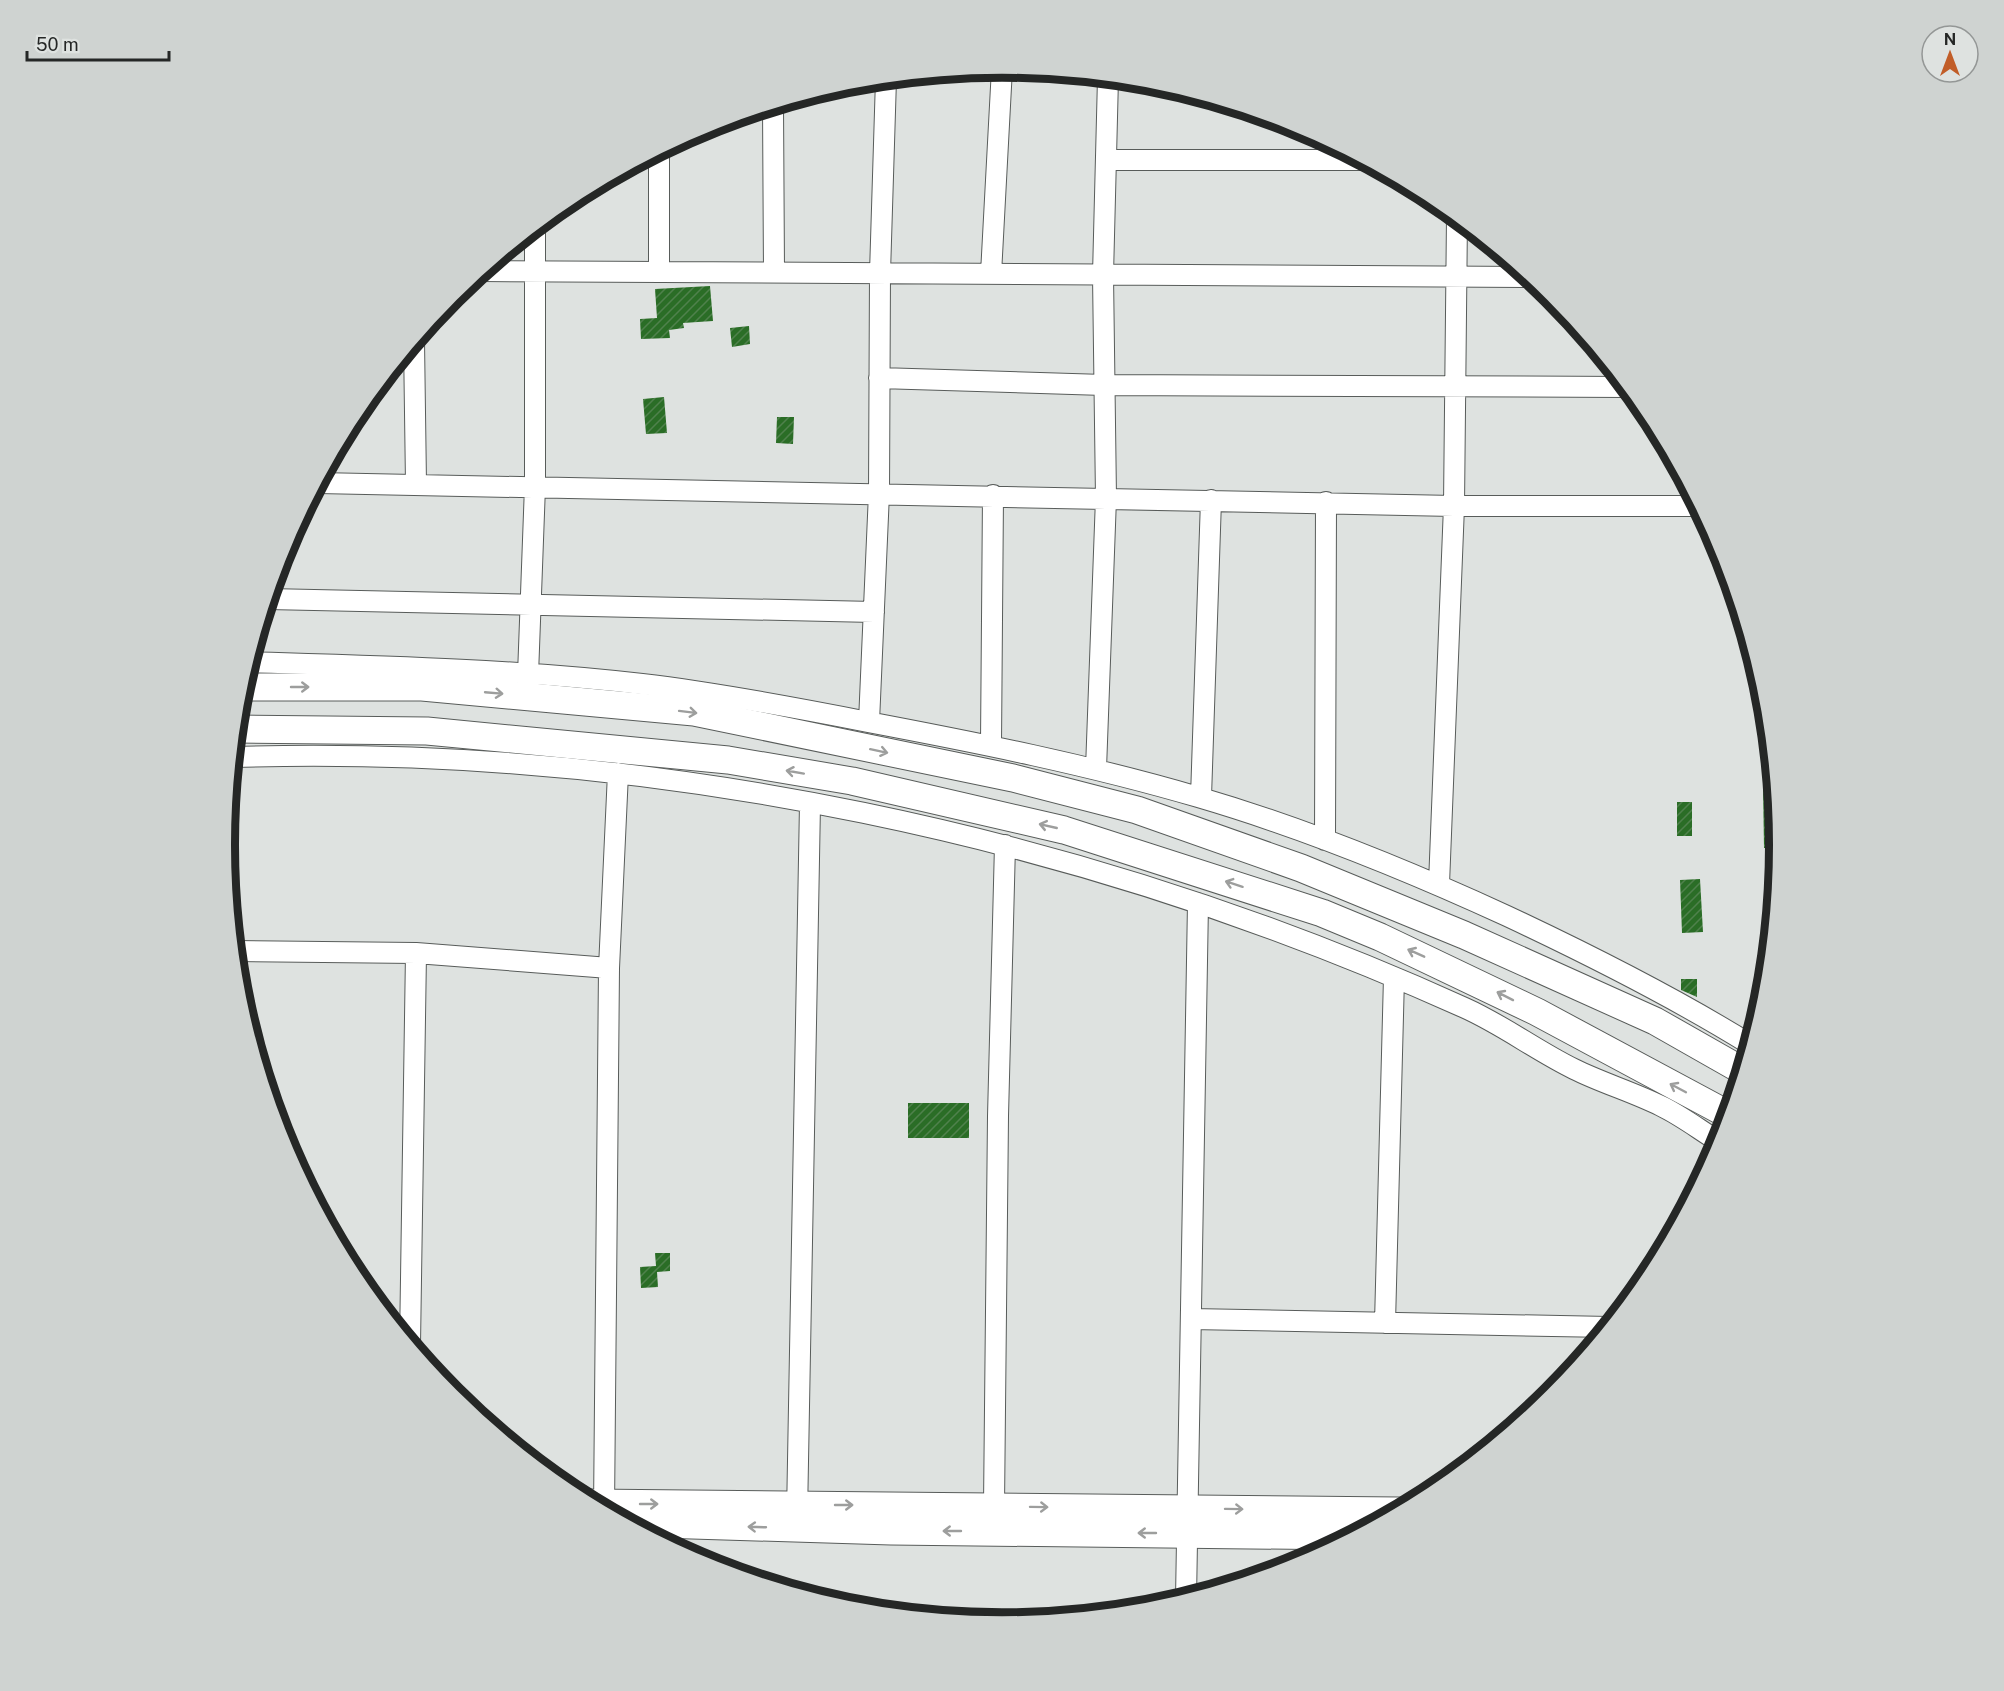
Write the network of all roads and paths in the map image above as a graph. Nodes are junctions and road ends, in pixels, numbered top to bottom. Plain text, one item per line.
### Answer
1 (1001, 78) edge
2 (1108, 86) edge
3 (886, 88) edge
4 (773, 113) edge
5 (659, 159) edge
6 (1106, 160) junction
7 (1347, 160) edge
8 (1456, 227) edge
9 (535, 237) edge
10 (493, 271) edge
11 (535, 271) junction
12 (659, 272) junction
13 (774, 272) junction
14 (880, 273) junction
15 (991, 274) junction
16 (1103, 275) junction
17 (1518, 277) edge
18 (1456, 278) junction
19 (414, 352) edge
20 (879, 378) junction
21 (1104, 385) junction
22 (1455, 386) junction
23 (1617, 387) edge
24 (326, 483) edge
25 (416, 484) junction
26 (535, 486) junction
27 (879, 493) junction
28 (993, 495) junction
29 (1106, 498) junction
30 (1211, 500) junction
31 (1326, 502) junction
32 (1454, 506) junction
33 (1690, 506) edge
34 (275, 599) edge
35 (531, 604) junction
36 (874, 612) junction
37 (257, 662) edge
38 (528, 675) junction
39 (251, 687) edge
40 (869, 722) junction
41 (244, 729) edge
42 (991, 744) junction
43 (240, 757) edge
44 (1096, 769) junction
45 (618, 773) junction
46 (1201, 797) junction
47 (810, 804) junction
48 (1325, 840) junction
49 (1005, 845) junction
50 (1439, 884) junction
51 (1198, 903) junction
52 (242, 951) edge
53 (416, 953) junction
54 (609, 968) junction
55 (1394, 978) junction
56 (1744, 1040) edge
57 (1736, 1067) edge
58 (1722, 1111) edge
59 (1712, 1137) edge
60 (1191, 1319) junction
61 (1385, 1323) junction
62 (1600, 1327) edge
63 (410, 1334) edge
64 (599, 1498) edge
65 (994, 1506) junction
66 (613, 1507) edge
67 (1383, 1512) edge
68 (797, 1516) junction
69 (1187, 1521) junction
70 (641, 1522) edge
71 (1339, 1535) edge
72 (1186, 1590) edge

1 - 15 street
2 - 6 street
3 - 14 street
4 - 13 street
5 - 12 street
6 - 7 street
6 - 16 street
8 - 18 street
9 - 11 street
10 - 11 street
11 - 12 street
11 - 26 street
12 - 13 street
13 - 14 street
14 - 15 street
14 - 20 street
15 - 16 street
16 - 18 street
16 - 21 street
17 - 18 street
18 - 22 street
19 - 25 street
20 - 21 street
20 - 27 street
21 - 22 street
21 - 29 street
22 - 23 street
22 - 32 street
24 - 25 street
25 - 26 street
26 - 27 street
26 - 35 street
27 - 28 street
27 - 36 street
28 - 29 street
28 - 42 street
29 - 30 street
29 - 44 street
30 - 31 street
30 - 46 street
31 - 32 street
31 - 48 street
32 - 33 street
32 - 50 street
34 - 35 street
35 - 36 street
35 - 38 street
36 - 40 street
37 - 38 street
38 - 40 street
39 -> 57 main road
40 - 42 street
58 -> 41 main road
42 - 44 street
43 - 45 street
44 - 46 street
45 - 47 street
45 - 54 street
46 - 48 street
47 - 49 street
47 - 68 street
48 - 50 street
49 - 51 street
49 - 65 street
50 - 56 street
51 - 55 street
51 - 60 street
52 - 53 street
53 - 54 street
53 - 63 street
54 - 64 street
55 - 59 street
55 - 61 street
60 - 61 street
60 - 69 street
61 - 62 street
68 -> 65 main road
65 -> 69 main road
66 -> 68 main road
69 -> 67 main road
69 -> 68 main road
68 -> 70 main road
69 - 71 main road
69 - 72 street

